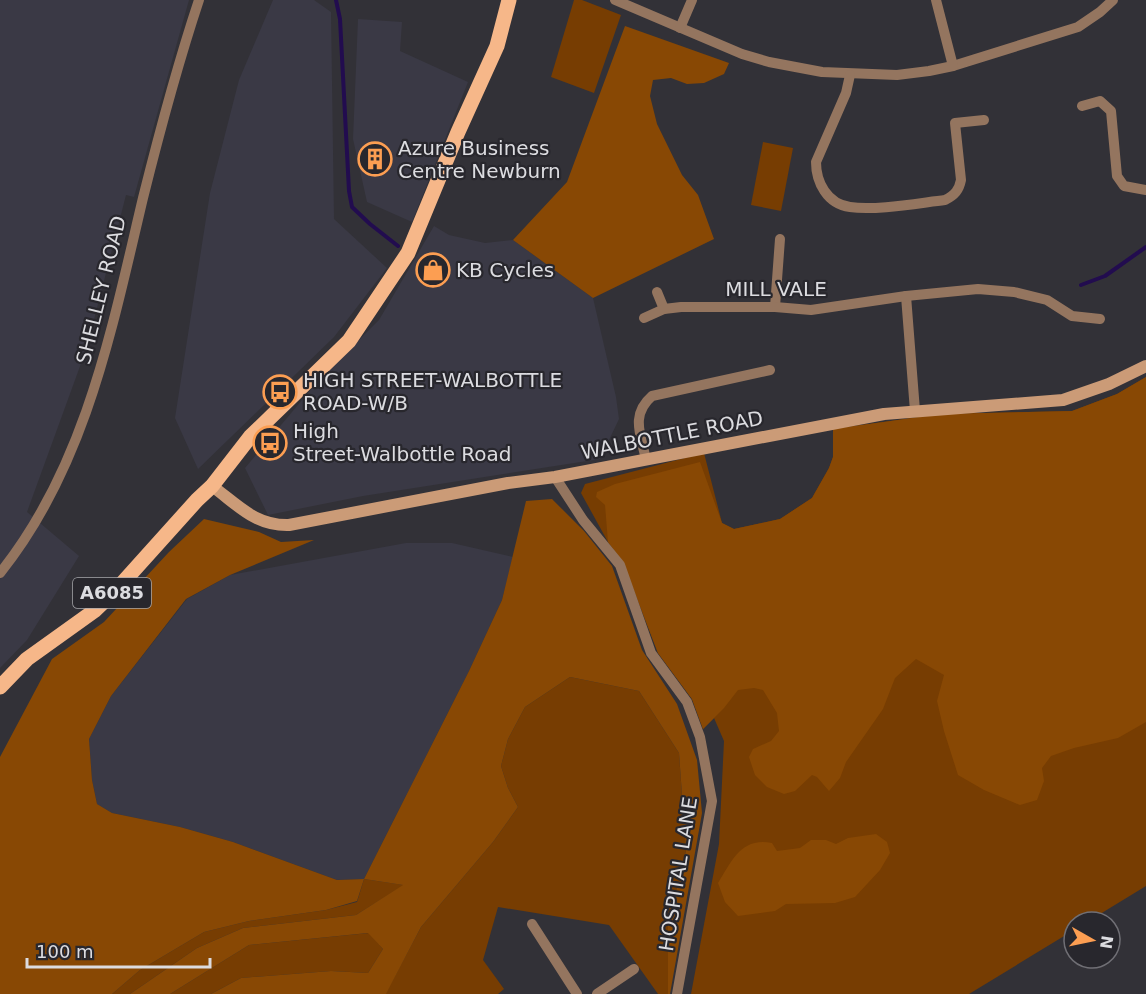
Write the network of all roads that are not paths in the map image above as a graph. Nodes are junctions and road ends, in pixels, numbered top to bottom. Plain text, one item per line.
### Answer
1 (199, 0) edge
2 (509, 0) edge
3 (615, 0) edge
4 (692, 0) edge
5 (936, 0) edge
6 (1113, 0) edge
7 (680, 28) junction
8 (953, 66) junction
9 (850, 75) junction
10 (1082, 106) dead end
11 (984, 120) dead end
12 (1146, 190) edge
13 (780, 239) dead end
14 (657, 292) dead end
15 (906, 296) junction
16 (775, 307) junction
17 (664, 309) junction
18 (644, 318) dead end
19 (1100, 318) dead end
20 (1146, 366) edge
21 (770, 370) dead end
22 (915, 411) junction
23 (646, 460) junction
24 (555, 477) junction
25 (212, 486) junction
26 (0, 573) edge
27 (0, 687) edge
28 (532, 924) dead end
29 (634, 969) dead end
30 (577, 994) edge
31 (597, 994) edge
32 (677, 994) edge

1 - 26 street, SHELLEY ROAD
2 - 25 main road, A6085
3 - 7 street
4 - 7 street
5 - 8 street
6 - 8 street
7 - 9 street
8 - 9 street
9 - 11 street
10 - 12 street
13 - 16 street
14 - 17 street
15 - 16 street, MILL VALE
15 - 19 street, MILL VALE
15 - 22 street
16 - 17 street, MILL VALE
17 - 18 street, MILL VALE
20 - 22 street, WALBOTTLE ROAD
21 - 23 street
22 - 23 street, WALBOTTLE ROAD
23 - 24 street, WALBOTTLE ROAD
24 - 25 street, WALBOTTLE ROAD
24 - 32 street, HOSPITAL LANE
25 - 27 main road, A6085
28 - 30 street
29 - 31 street

